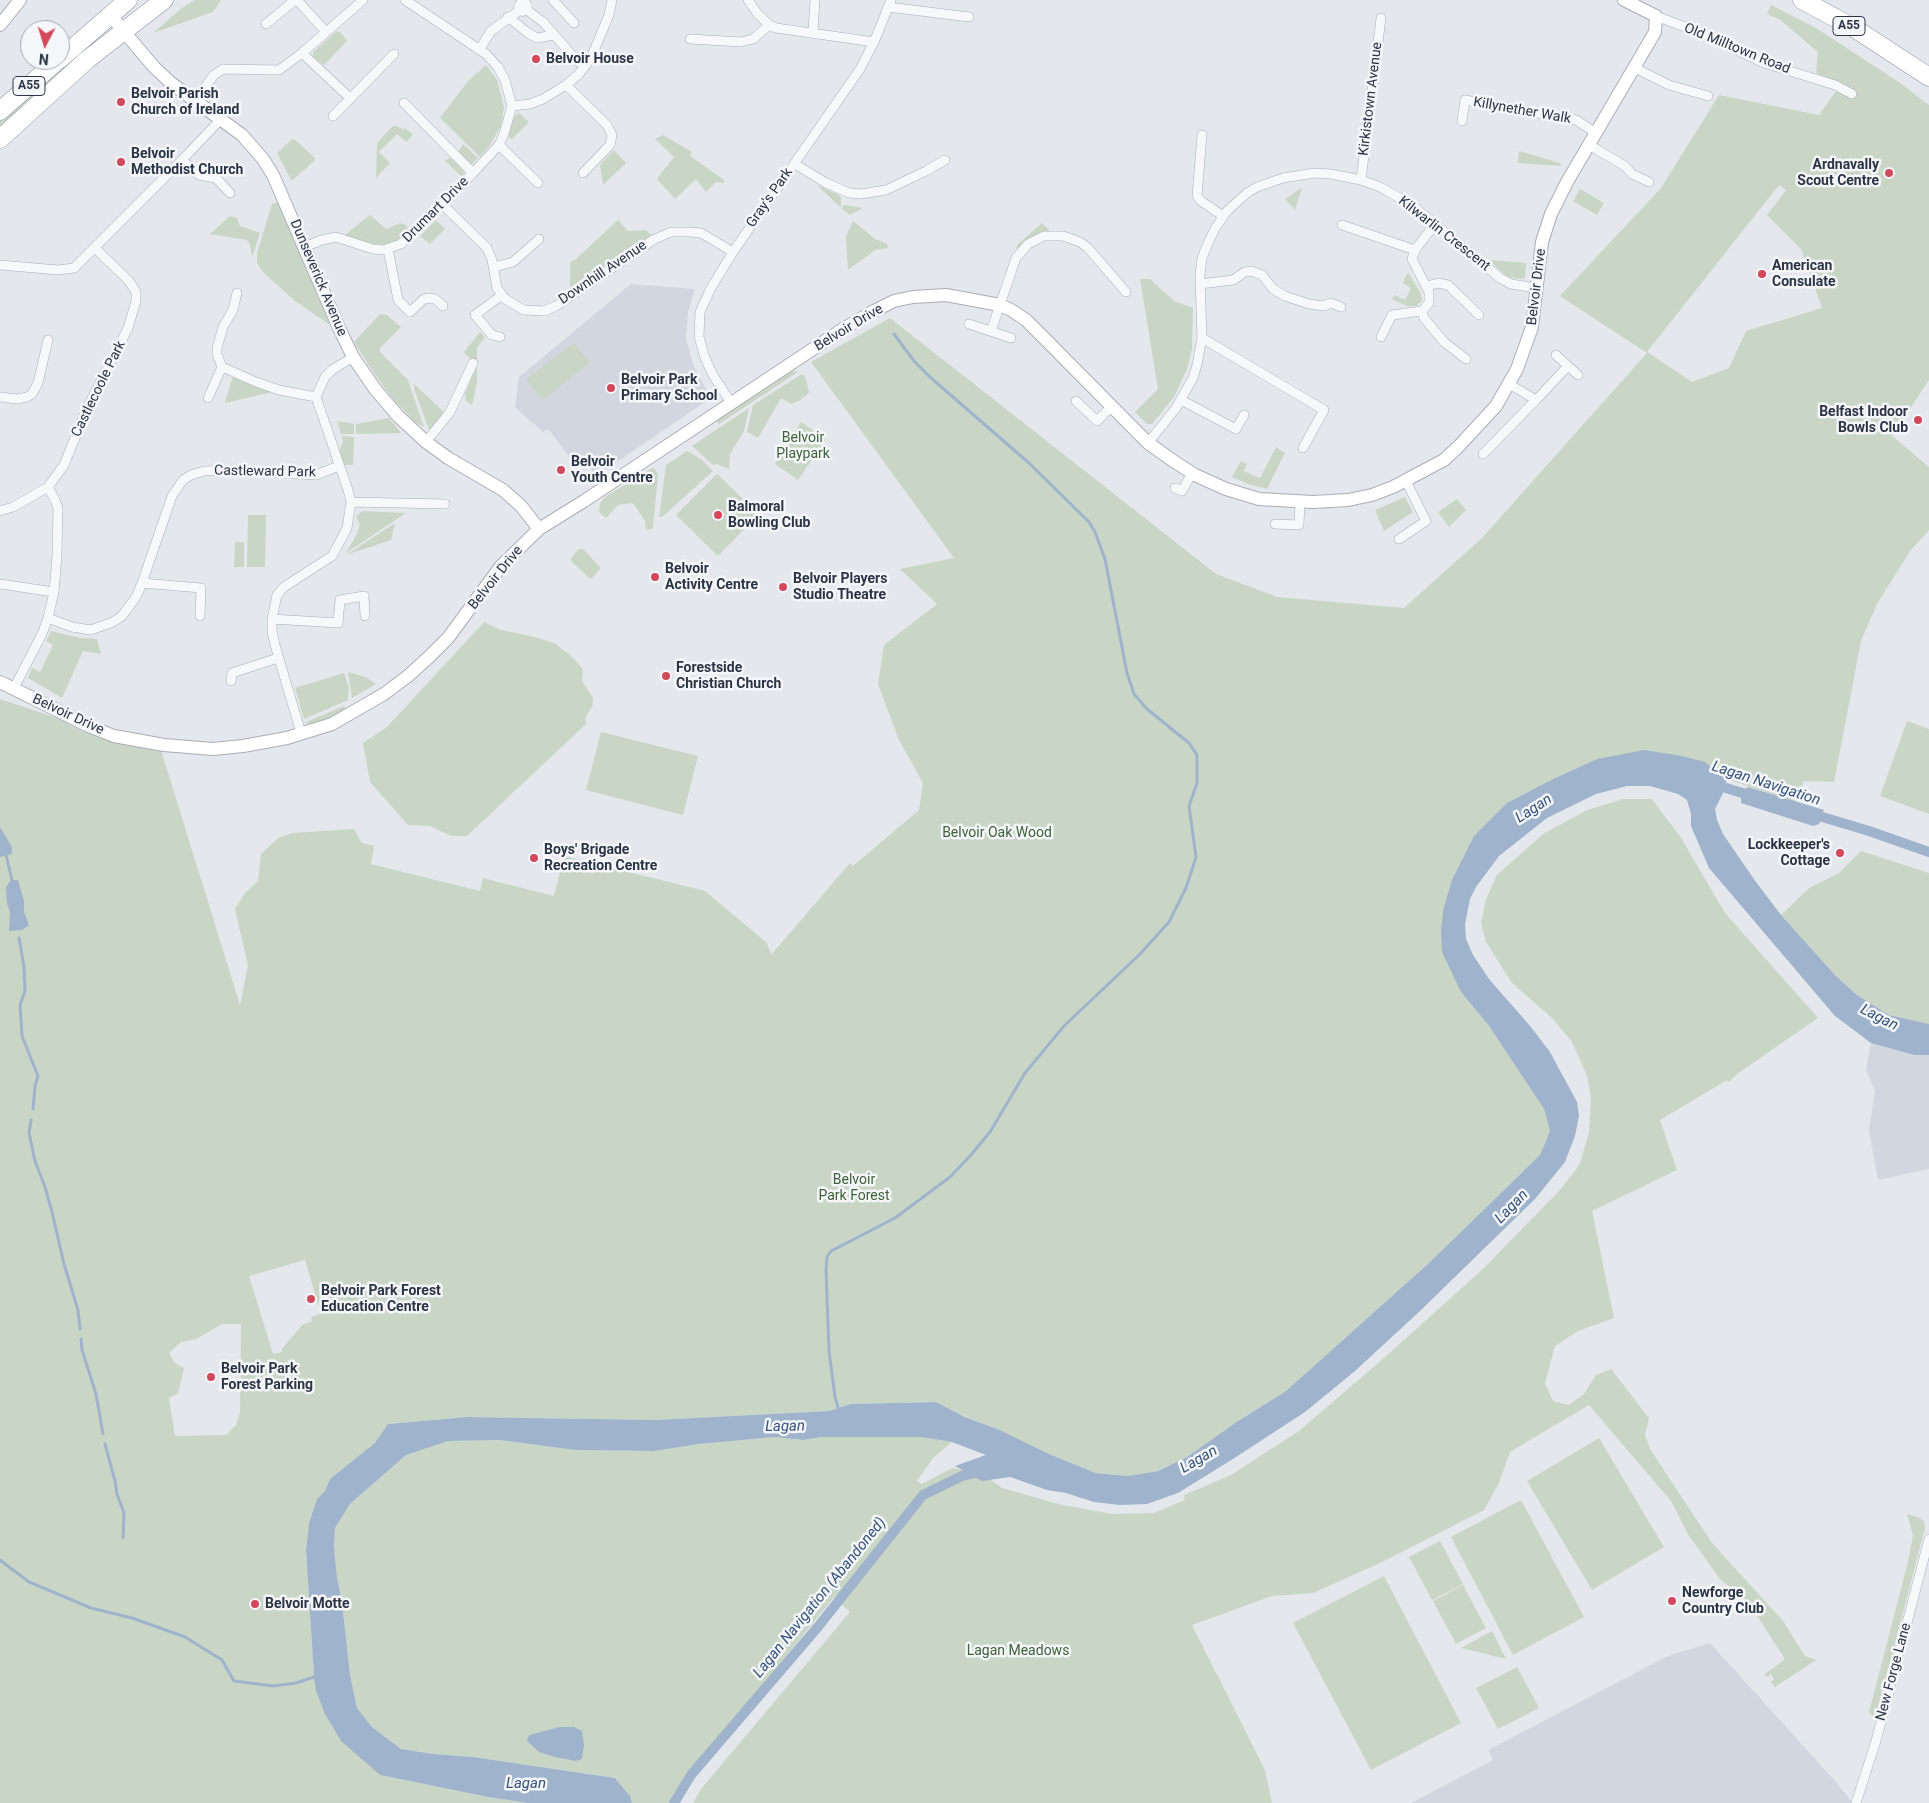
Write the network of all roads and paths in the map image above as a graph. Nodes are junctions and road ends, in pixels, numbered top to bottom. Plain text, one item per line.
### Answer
1 (20, 0) edge
2 (128, 0) edge
3 (164, 0) edge
4 (296, 0) edge
5 (363, 0) edge
6 (404, 0) edge
7 (553, 0) edge
8 (612, 0) edge
9 (748, 0) edge
10 (815, 0) edge
11 (1624, 0) edge
12 (1802, 0) edge
13 (890, 4) edge
14 (522, 6) edge
15 (110, 15) junction
16 (1656, 16) junction
17 (508, 17) junction
18 (969, 17) dead end
19 (1381, 18) dead end
20 (574, 23) dead end
21 (266, 24) dead end
22 (0, 25) edge
23 (770, 25) junction
24 (123, 31) junction
25 (326, 32) junction
26 (813, 32) junction
27 (554, 35) junction
28 (690, 39) dead end
29 (874, 42) junction
30 (70, 50) edge
31 (479, 50) junction
32 (302, 53) junction
33 (394, 54) dead end
34 (578, 62) dead end
35 (1635, 68) junction
36 (47, 70) edge
37 (1929, 77) edge
38 (566, 85) junction
39 (1852, 94) dead end
40 (1708, 96) dead end
41 (350, 98) junction
42 (195, 100) junction
43 (404, 103) dead end
44 (512, 106) junction
45 (0, 111) edge
46 (333, 116) dead end
47 (221, 118) junction
48 (1462, 121) dead end
49 (1596, 133) junction
50 (1202, 135) dead end
51 (0, 139) edge
52 (498, 145) junction
53 (1590, 145) junction
54 (182, 160) junction
55 (946, 160) dead end
56 (795, 164) junction
57 (473, 173) junction
58 (583, 173) dead end
59 (1361, 180) junction
60 (1649, 182) dead end
61 (538, 183) dead end
62 (230, 193) dead end
63 (443, 205) junction
64 (1223, 216) junction
65 (1435, 224) junction
66 (1342, 225) dead end
67 (539, 239) dead end
68 (95, 248) junction
69 (304, 248) junction
70 (388, 249) junction
71 (1415, 250) junction
72 (733, 252) junction
73 (0, 265) edge
74 (494, 267) junction
75 (1200, 284) junction
76 (1427, 286) junction
77 (1536, 288) junction
78 (1126, 292) dead end
79 (237, 293) dead end
80 (502, 295) junction
81 (1000, 305) junction
82 (443, 306) dead end
83 (1341, 307) dead end
84 (1422, 310) junction
85 (1479, 316) dead end
86 (969, 324) dead end
87 (991, 331) junction
88 (500, 337) dead end
89 (1381, 337) dead end
90 (1011, 338) dead end
91 (1202, 338) junction
92 (48, 340) dead end
93 (1556, 355) dead end
94 (353, 357) junction
95 (1466, 359) dead end
96 (473, 363) dead end
97 (1568, 366) junction
98 (222, 367) junction
99 (1578, 375) dead end
100 (1509, 384) junction
101 (0, 397) edge
102 (316, 397) junction
103 (208, 398) dead end
104 (1181, 400) junction
105 (1536, 400) junction
106 (1076, 401) dead end
107 (731, 403) junction
108 (1112, 406) junction
109 (1244, 415) dead end
110 (426, 442) junction
111 (1148, 443) junction
112 (1303, 448) dead end
113 (1483, 454) dead end
114 (339, 466) junction
115 (1192, 473) junction
116 (1406, 481) junction
117 (48, 487) junction
118 (1175, 488) dead end
119 (351, 502) junction
120 (1300, 502) junction
121 (445, 504) dead end
122 (0, 511) edge
123 (1275, 524) dead end
124 (539, 529) junction
125 (1400, 538) dead end
126 (142, 582) junction
127 (0, 584) edge
128 (54, 592) junction
129 (200, 616) dead end
130 (365, 616) dead end
131 (48, 618) junction
132 (272, 619) junction
133 (278, 658) junction
134 (231, 681) dead end
135 (0, 682) edge
136 (14, 688) junction
137 (301, 733) junction
138 (1929, 1539) edge
139 (1856, 1803) edge

1 - 22 street
2 - 15 highway, A55
3 - 24 highway, A55
4 - 21 street
4 - 25 street
5 - 25 street
6 - 31 street
7 - 20 street
8 - 38 street
9 - 23 street
10 - 26 street
11 - 16 street, Old Milltown Road
12 - 37 highway, A55
13 - 18 street
13 - 29 street, Gray's Park
14 - 17 street
14 - 27 street
15 - 24 street, Dunseverick Avenue
15 - 30 highway, A55
16 - 35 street, Belvoir Drive
16 - 39 street, Old Milltown Road
17 - 27 street
17 - 31 street
19 - 59 street, Kirkistown Avenue
23 - 26 street
23 - 28 street
24 - 42 street, Dunseverick Avenue
24 - 51 highway, A55
25 - 32 street
26 - 29 street
27 - 34 street
29 - 56 street, Gray's Park
31 - 44 street
32 - 41 street
32 - 42 street
33 - 41 street
35 - 40 street
35 - 49 street, Belvoir Drive
36 - 45 highway, A55
38 - 44 street
38 - 58 street
41 - 46 street
42 - 47 street, Dunseverick Avenue
43 - 57 street
44 - 52 street, Drumart Drive
47 - 54 street
47 - 69 street, Dunseverick Avenue
48 - 49 street, Killynether Walk
49 - 53 street, Belvoir Drive
50 - 64 street
52 - 57 street, Drumart Drive
52 - 61 street
53 - 60 street
53 - 77 street, Belvoir Drive
54 - 62 street
54 - 68 street
55 - 56 street
56 - 72 street, Gray's Park
57 - 63 street, Drumart Drive
59 - 64 street, Kilwarlin Crescent
59 - 65 street, Kilwarlin Crescent
63 - 70 street, Drumart Drive
63 - 74 street
64 - 75 street, Kilwarlin Crescent
65 - 71 street
65 - 77 street, Kilwarlin Crescent
66 - 71 street
67 - 74 street
68 - 73 street
68 - 117 street, Castlecoole Park
69 - 70 street, Drumart Drive
69 - 94 street, Dunseverick Avenue
70 - 82 street
71 - 76 street
72 - 80 street, Downhill Avenue
72 - 107 street, Gray's Park
74 - 80 street
75 - 83 street
75 - 91 street, Kilwarlin Crescent
76 - 84 street
76 - 85 street
77 - 100 street, Belvoir Drive
78 - 81 street
79 - 98 street
80 - 88 street
81 - 87 street
81 - 107 street, Belvoir Drive
81 - 108 street, Belvoir Drive
84 - 89 street
84 - 95 street
86 - 87 street
87 - 90 street
91 - 104 street, Kilwarlin Crescent
91 - 112 street
92 - 101 street
93 - 97 street
94 - 102 street
94 - 110 street, Dunseverick Avenue
96 - 110 street
97 - 99 street
97 - 105 street
98 - 102 street
98 - 103 street
100 - 105 street
100 - 116 street, Belvoir Drive
102 - 114 street
104 - 109 street
104 - 111 street, Kilwarlin Crescent
105 - 113 street
106 - 108 street
107 - 124 street, Belvoir Drive
108 - 111 street, Belvoir Drive
110 - 124 street, Dunseverick Avenue
111 - 115 street, Belvoir Drive
114 - 119 street
114 - 126 street, Castleward Park
115 - 118 street
115 - 120 street, Belvoir Drive
116 - 120 street, Belvoir Drive
116 - 125 street
117 - 122 street, Castlecoole Park
117 - 128 street
119 - 121 street
119 - 132 street
120 - 123 street
124 - 137 street, Belvoir Drive
126 - 129 street
126 - 131 street, Castleward Park
127 - 128 street
128 - 131 street
130 - 132 street
131 - 136 street
132 - 133 street
133 - 134 street
133 - 137 street
135 - 136 street, Belvoir Drive
136 - 137 street, Belvoir Drive
138 - 139 street, New Forge Lane

